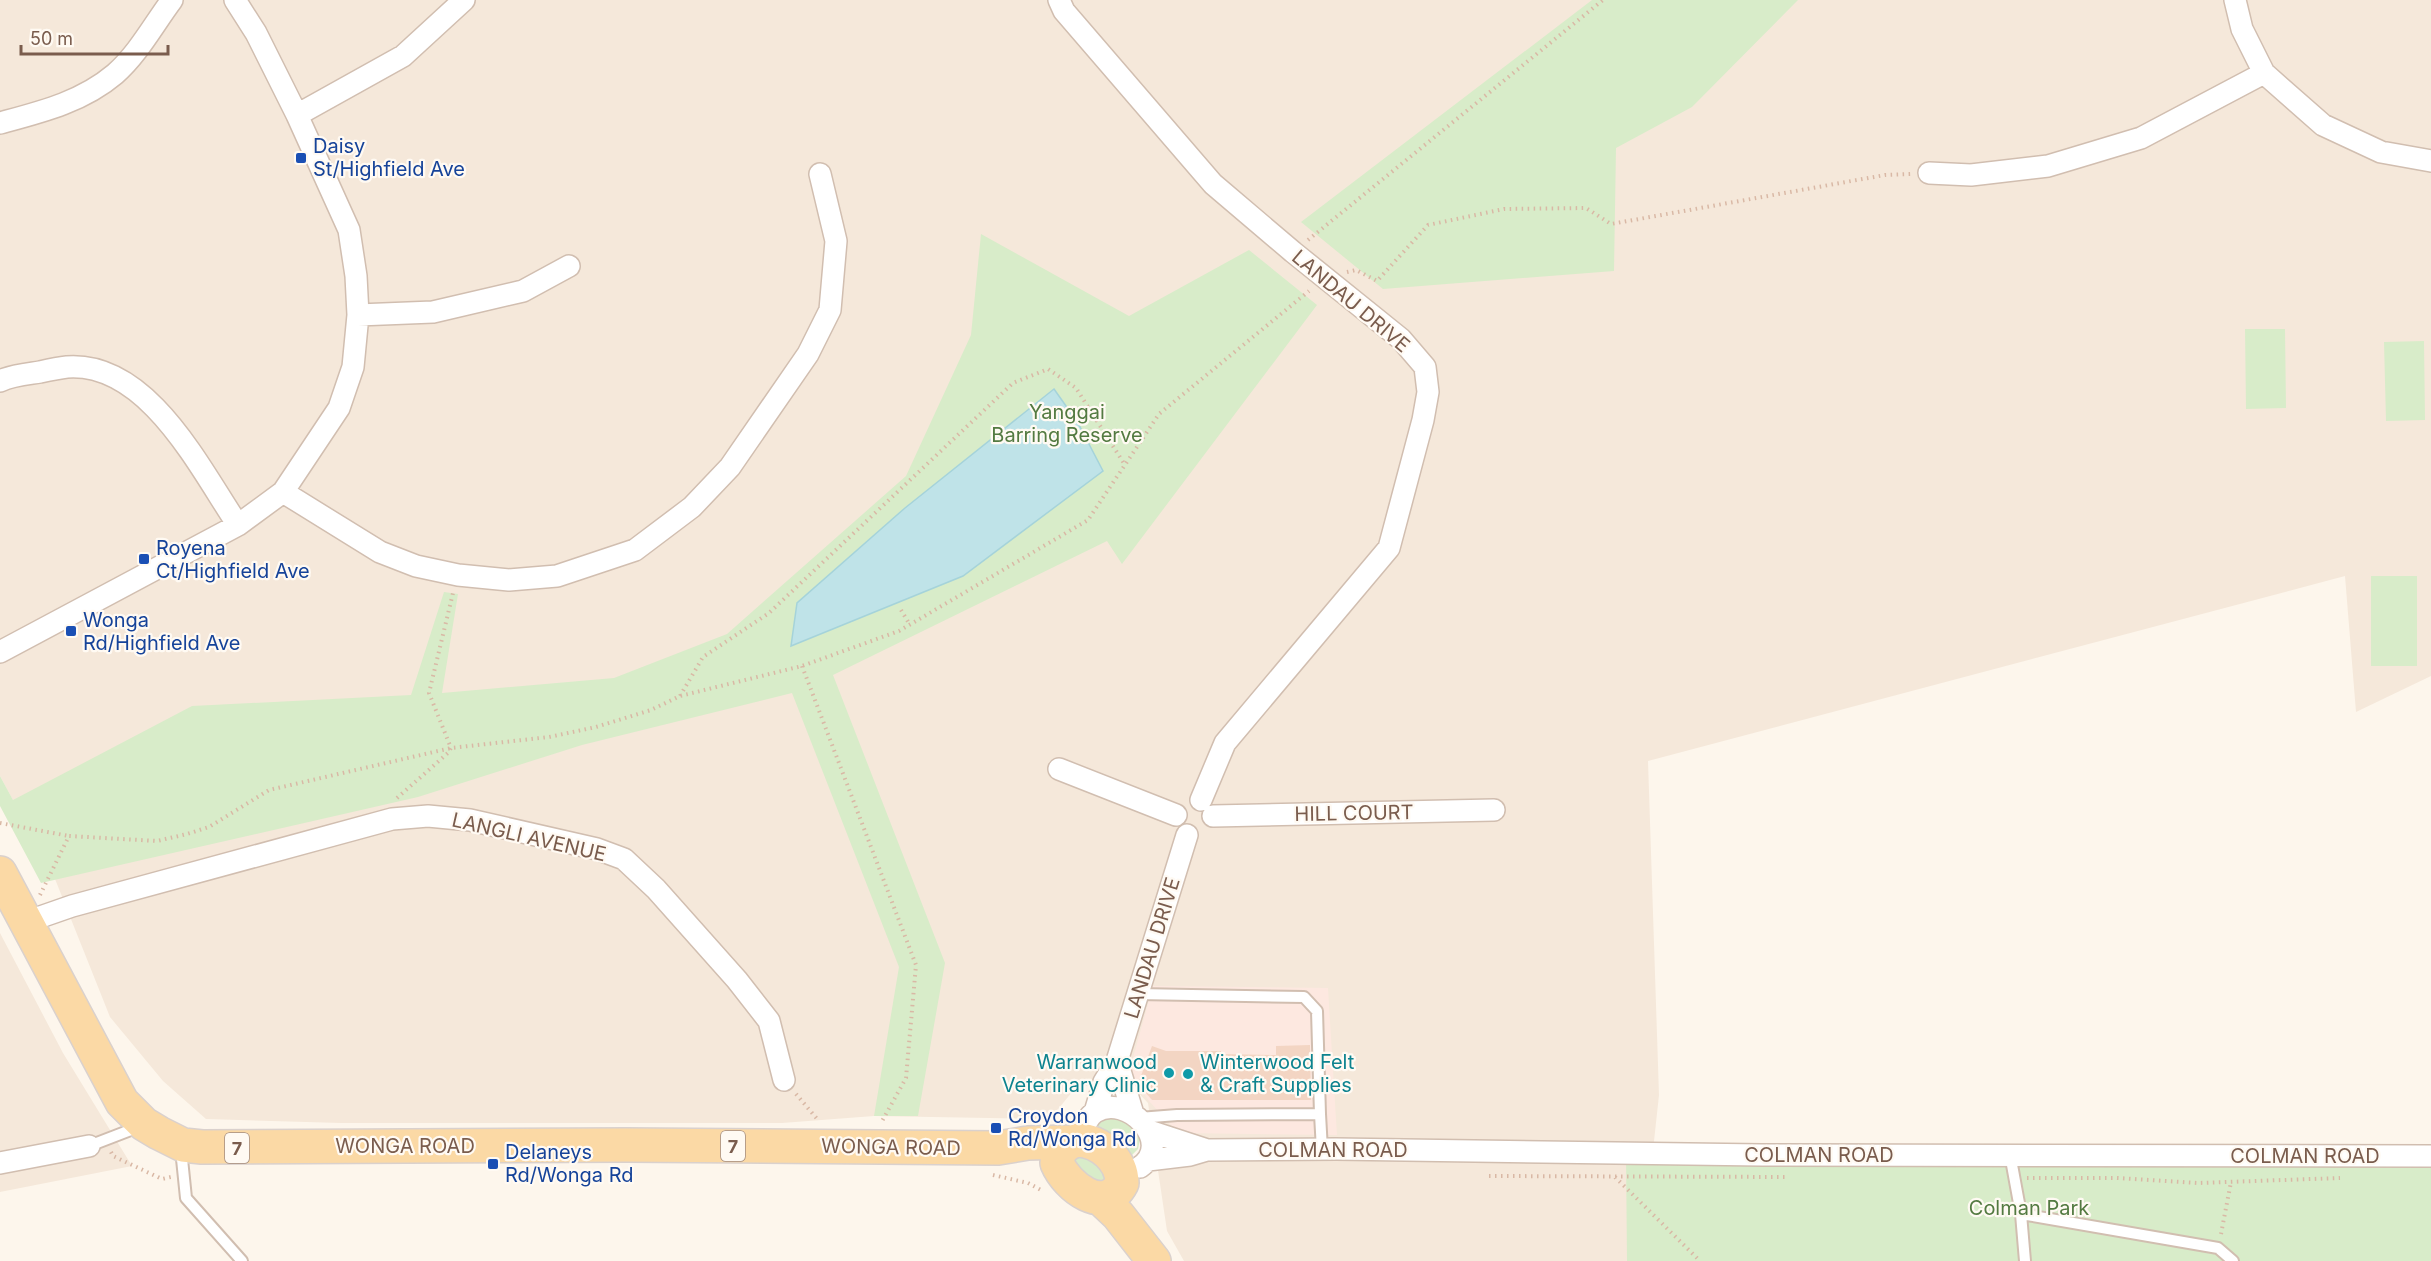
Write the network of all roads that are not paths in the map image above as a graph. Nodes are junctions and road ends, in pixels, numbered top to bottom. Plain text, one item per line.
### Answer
1 (172, 0) edge
2 (235, 0) edge
3 (464, 0) edge
4 (1059, 0) edge
5 (2235, 0) edge
6 (2264, 73) junction
7 (297, 115) junction
8 (0, 123) edge
9 (2431, 161) edge
10 (1929, 173) road end
11 (820, 174) dead end
12 (569, 266) dead end
13 (358, 315) junction
14 (0, 381) edge
15 (283, 492) junction
16 (237, 525) junction
17 (0, 652) edge
18 (1059, 769) dead end
19 (1207, 808) junction
20 (1494, 810) dead end
21 (1176, 815) junction
22 (1187, 835) junction
23 (0, 873) edge
24 (26, 922) junction
25 (1138, 994) junction
26 (1118, 1061) junction
27 (783, 1080) road end
28 (1095, 1112) junction
29 (1320, 1114) junction
30 (1140, 1121) junction
31 (144, 1124) junction
32 (96, 1143) joint
33 (1322, 1149) junction
34 (1207, 1150) junction
35 (2010, 1154) junction
36 (2431, 1156) edge
37 (183, 1159) junction
38 (1063, 1161) junction
39 (0, 1163) edge
40 (1123, 1179) junction
41 (2021, 1214) junction
42 (1151, 1256) edge
43 (242, 1261) edge
44 (2025, 1261) edge
45 (2233, 1261) edge

1 - 8 street
2 - 7 street
3 - 7 street
4 - 19 street, LANDAU DRIVE
5 - 6 street
6 - 9 street
6 - 10 street
7 - 13 street
11 - 15 street
12 - 13 street
13 - 15 street
14 - 16 street
15 - 16 street
16 - 17 street
18 - 21 street
19 - 20 street, HILL COURT
19 - 21 street
19 - 22 street
21 - 22 street
22 - 25 street, LANDAU DRIVE
23 - 24 main road, WONGA ROAD / 7
24 - 27 street, LANGLI AVENUE
24 - 31 main road, WONGA ROAD / 7
25 - 26 street, LANDAU DRIVE
25 - 29 lane
26 - 28 street, LANDAU DRIVE
26 - 30 street
28 - 30 street, COLMAN ROAD
28 - 38 street, LANDAU DRIVE
29 - 30 lane
29 - 33 lane
30 - 34 street, COLMAN ROAD
30 - 40 street
31 - 32 lane
31 - 37 main road, WONGA ROAD / 7
32 - 39 street
33 - 34 street, COLMAN ROAD
33 - 35 street, COLMAN ROAD
34 - 40 street, COLMAN ROAD
35 - 36 street, COLMAN ROAD
35 - 41 lane
37 - 38 main road, WONGA ROAD / 7
37 - 43 lane
38 - 40 main road, 7
38 - 40 main road, 7
40 - 42 main road, 7
41 - 44 lane
41 - 45 lane

